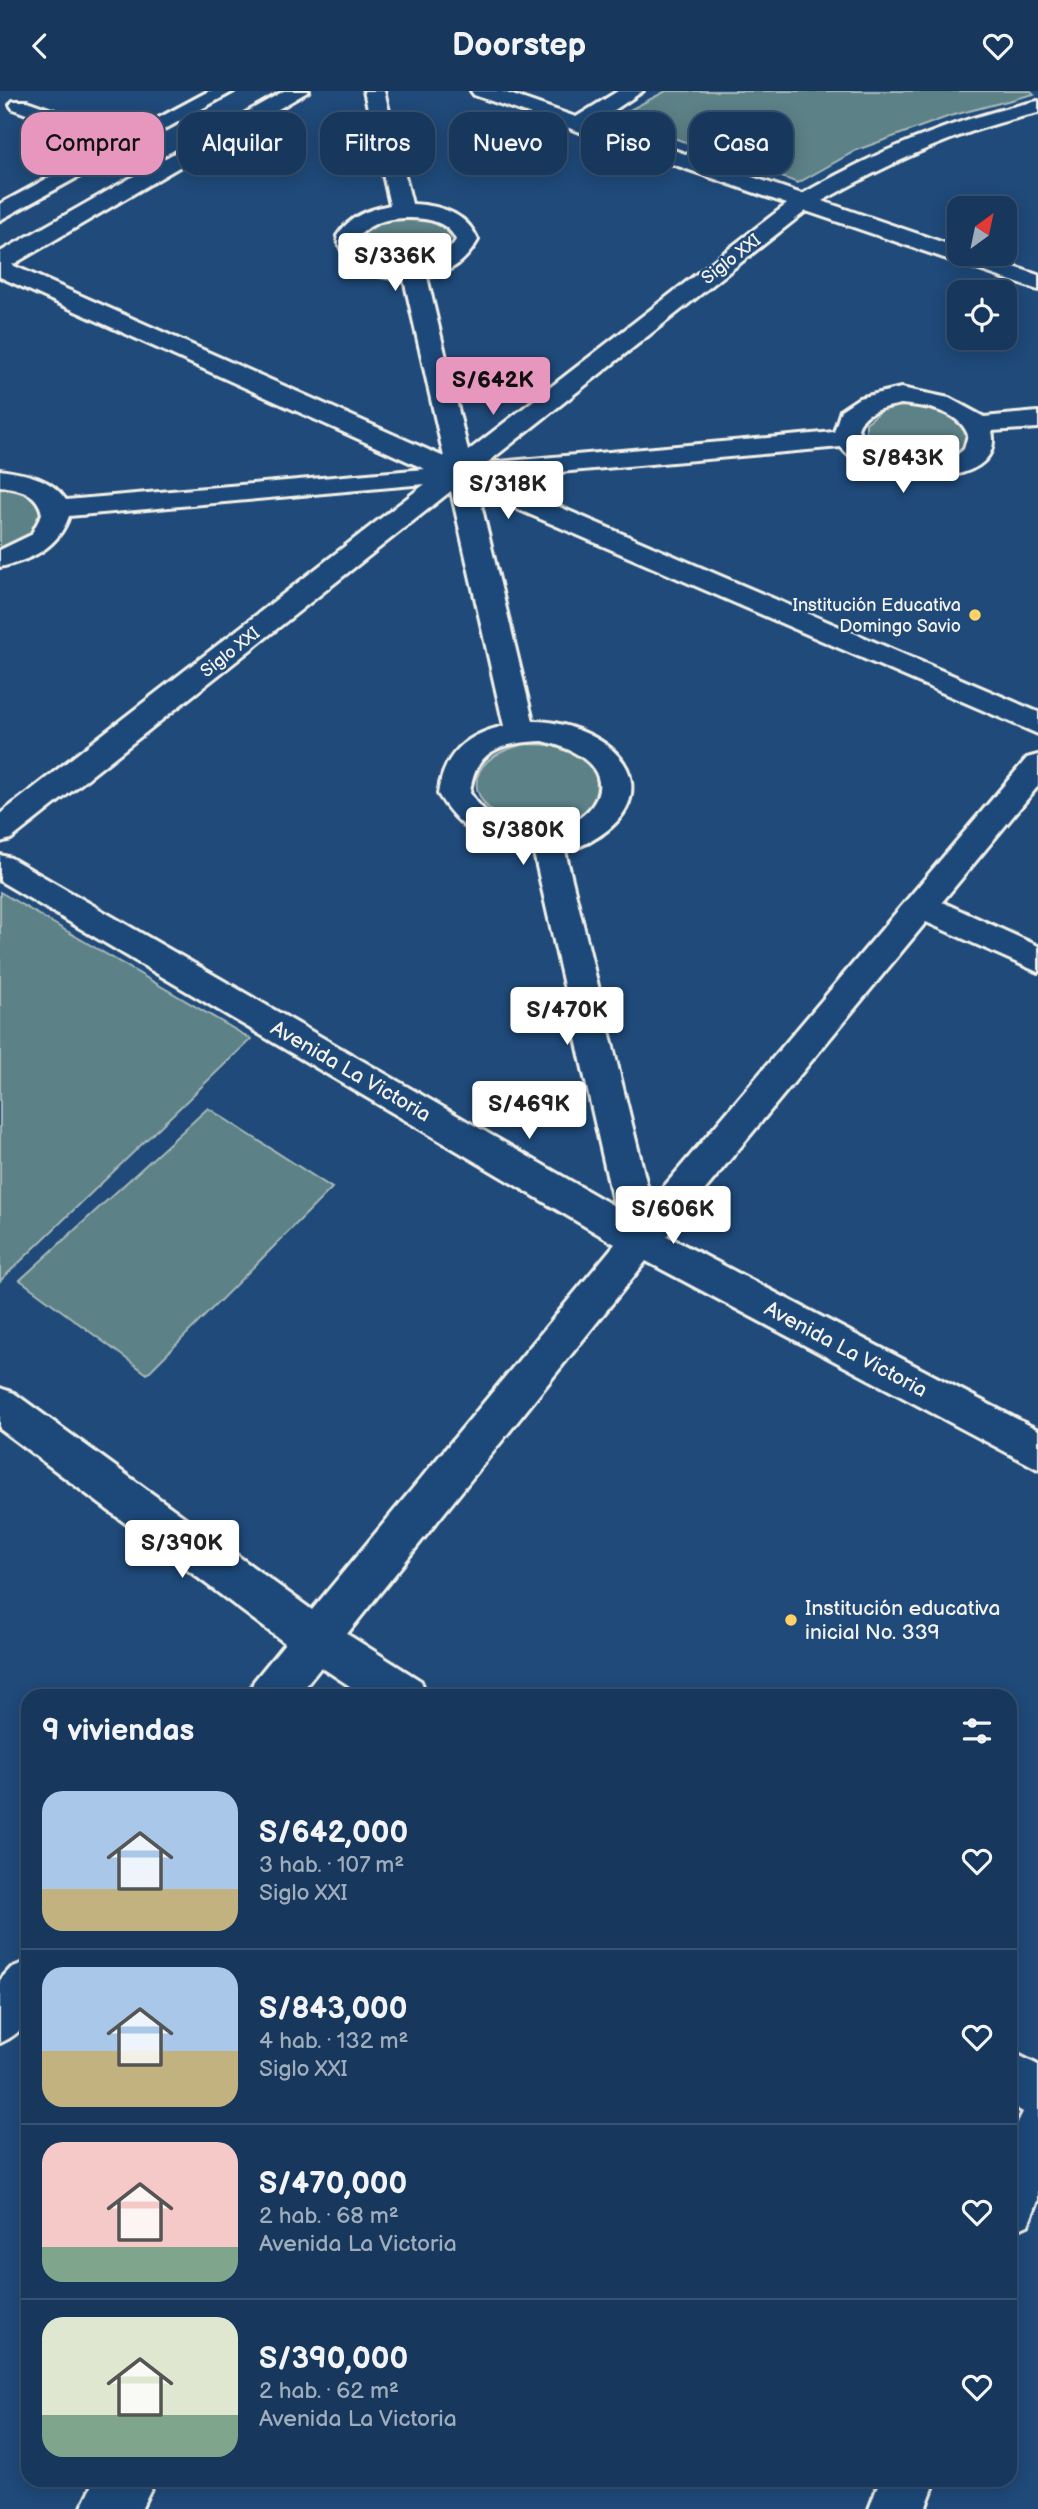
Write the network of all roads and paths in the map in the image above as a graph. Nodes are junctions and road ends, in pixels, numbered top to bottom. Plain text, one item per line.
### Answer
1 (225, 91) edge
2 (299, 91) edge
3 (374, 91) edge
4 (481, 91) edge
5 (633, 91) edge
6 (16, 99) edge
7 (1038, 107) edge
8 (48, 112) edge
9 (580, 123) junction
10 (164, 124) edge
11 (70, 175) edge
12 (802, 203) junction
13 (402, 210) junction
14 (0, 213) edge
15 (0, 262) edge
16 (0, 268) edge
17 (414, 271) junction
18 (1038, 283) edge
19 (1038, 419) edge
20 (976, 425) junction
21 (847, 439) junction
22 (459, 474) junction
23 (0, 478) edge
24 (58, 509) junction
25 (0, 559) edge
26 (1038, 724) edge
27 (520, 732) junction
28 (1038, 765) edge
29 (0, 831) edge
30 (547, 841) junction
31 (0, 866) edge
32 (920, 905) junction
33 (1038, 960) edge
34 (641, 1240) junction
35 (0, 1406) edge
36 (1038, 1451) edge
37 (317, 1640) junction
38 (276, 1689) edge
39 (394, 1689) edge
40 (21, 1993) edge
41 (0, 2018) edge
42 (1017, 2080) edge
43 (1038, 2093) edge
44 (1038, 2131) edge
45 (1017, 2188) edge
46 (123, 2487) edge
47 (905, 2487) edge
48 (109, 2509) edge
49 (897, 2509) edge

1 - 10 street
2 - 15 street
3 - 13 street
4 - 9 street
5 - 9 street
6 - 8 street
7 - 12 street, Siglo XXI
9 - 12 street
11 - 14 street
12 - 18 street
12 - 22 street, Siglo XXI
13 - 17 street
13 - 17 street
16 - 22 street
17 - 22 street
19 - 20 street
20 - 21 street
20 - 21 street
21 - 22 street
22 - 24 street
22 - 26 street
22 - 27 street
22 - 29 street, Siglo XXI
23 - 24 street
24 - 25 street
27 - 30 street
27 - 30 street
28 - 32 street
30 - 34 street
31 - 34 street, Avenida La Victoria
32 - 33 street
32 - 34 street
34 - 36 street, Avenida La Victoria
34 - 37 street
35 - 37 street
37 - 38 street
37 - 39 street
40 - 41 street
42 - 43 street
44 - 45 street
46 - 48 street
47 - 49 street

